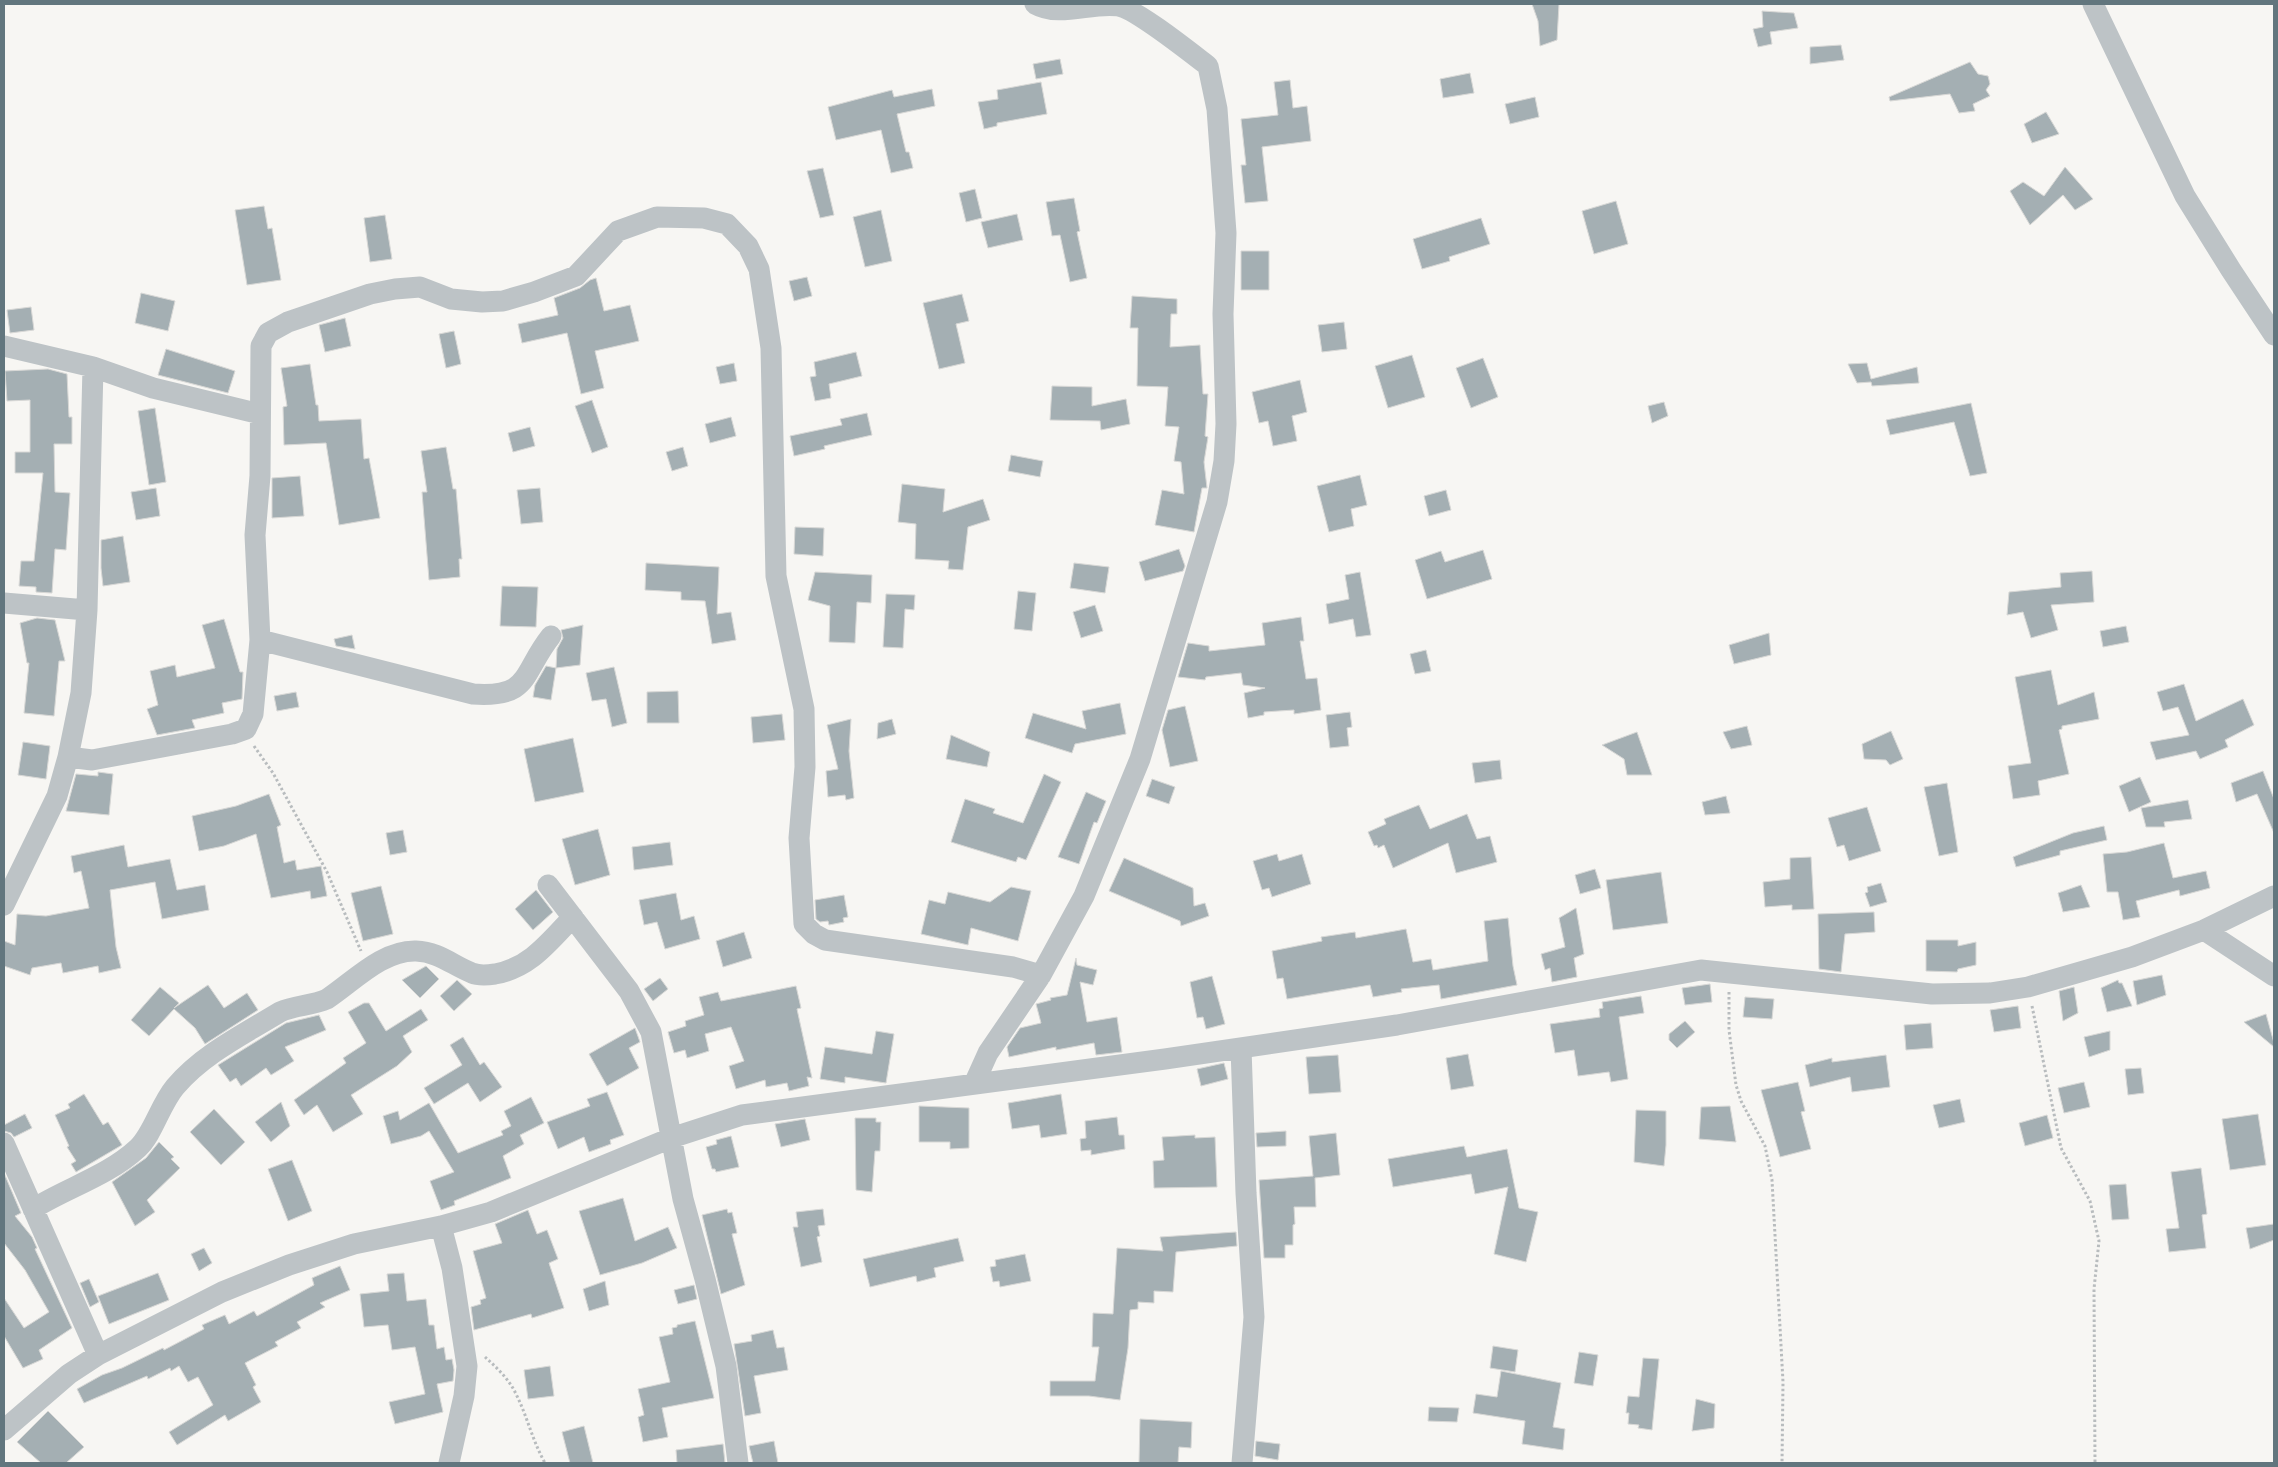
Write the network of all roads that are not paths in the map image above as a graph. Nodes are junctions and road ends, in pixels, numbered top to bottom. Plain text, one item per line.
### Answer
1 (1035, 4) edge
2 (2093, 4) edge
3 (2274, 334) edge
4 (4, 346) edge
5 (93, 367) junction
6 (260, 414) junction
7 (4, 603) edge
8 (87, 610) junction
9 (551, 636) dead end
10 (260, 640) junction
11 (68, 757) junction
12 (548, 885) dead end
13 (2274, 896) edge
14 (4, 905) edge
15 (573, 917) junction
16 (2204, 930) junction
17 (1040, 975) junction
18 (2274, 976) edge
19 (1241, 1048) junction
20 (974, 1084) junction
21 (671, 1138) junction
22 (4, 1143) edge
23 (32, 1209) junction
24 (441, 1226) junction
25 (98, 1355) junction
26 (4, 1430) edge
27 (449, 1463) edge
28 (738, 1463) edge
29 (1242, 1463) edge

1 - 17 street
2 - 3 street
4 - 5 street
5 - 6 street
5 - 8 street
6 - 10 street
6 - 17 street
7 - 8 street
8 - 11 street
9 - 10 street
10 - 11 street
11 - 14 street
12 - 15 street
13 - 16 street
15 - 21 street
15 - 23 street
16 - 18 street
16 - 19 street
17 - 20 street
19 - 20 street
19 - 29 street
20 - 21 street
21 - 24 street
21 - 28 street
22 - 23 street
23 - 25 street
24 - 25 street
24 - 27 street
25 - 26 street

